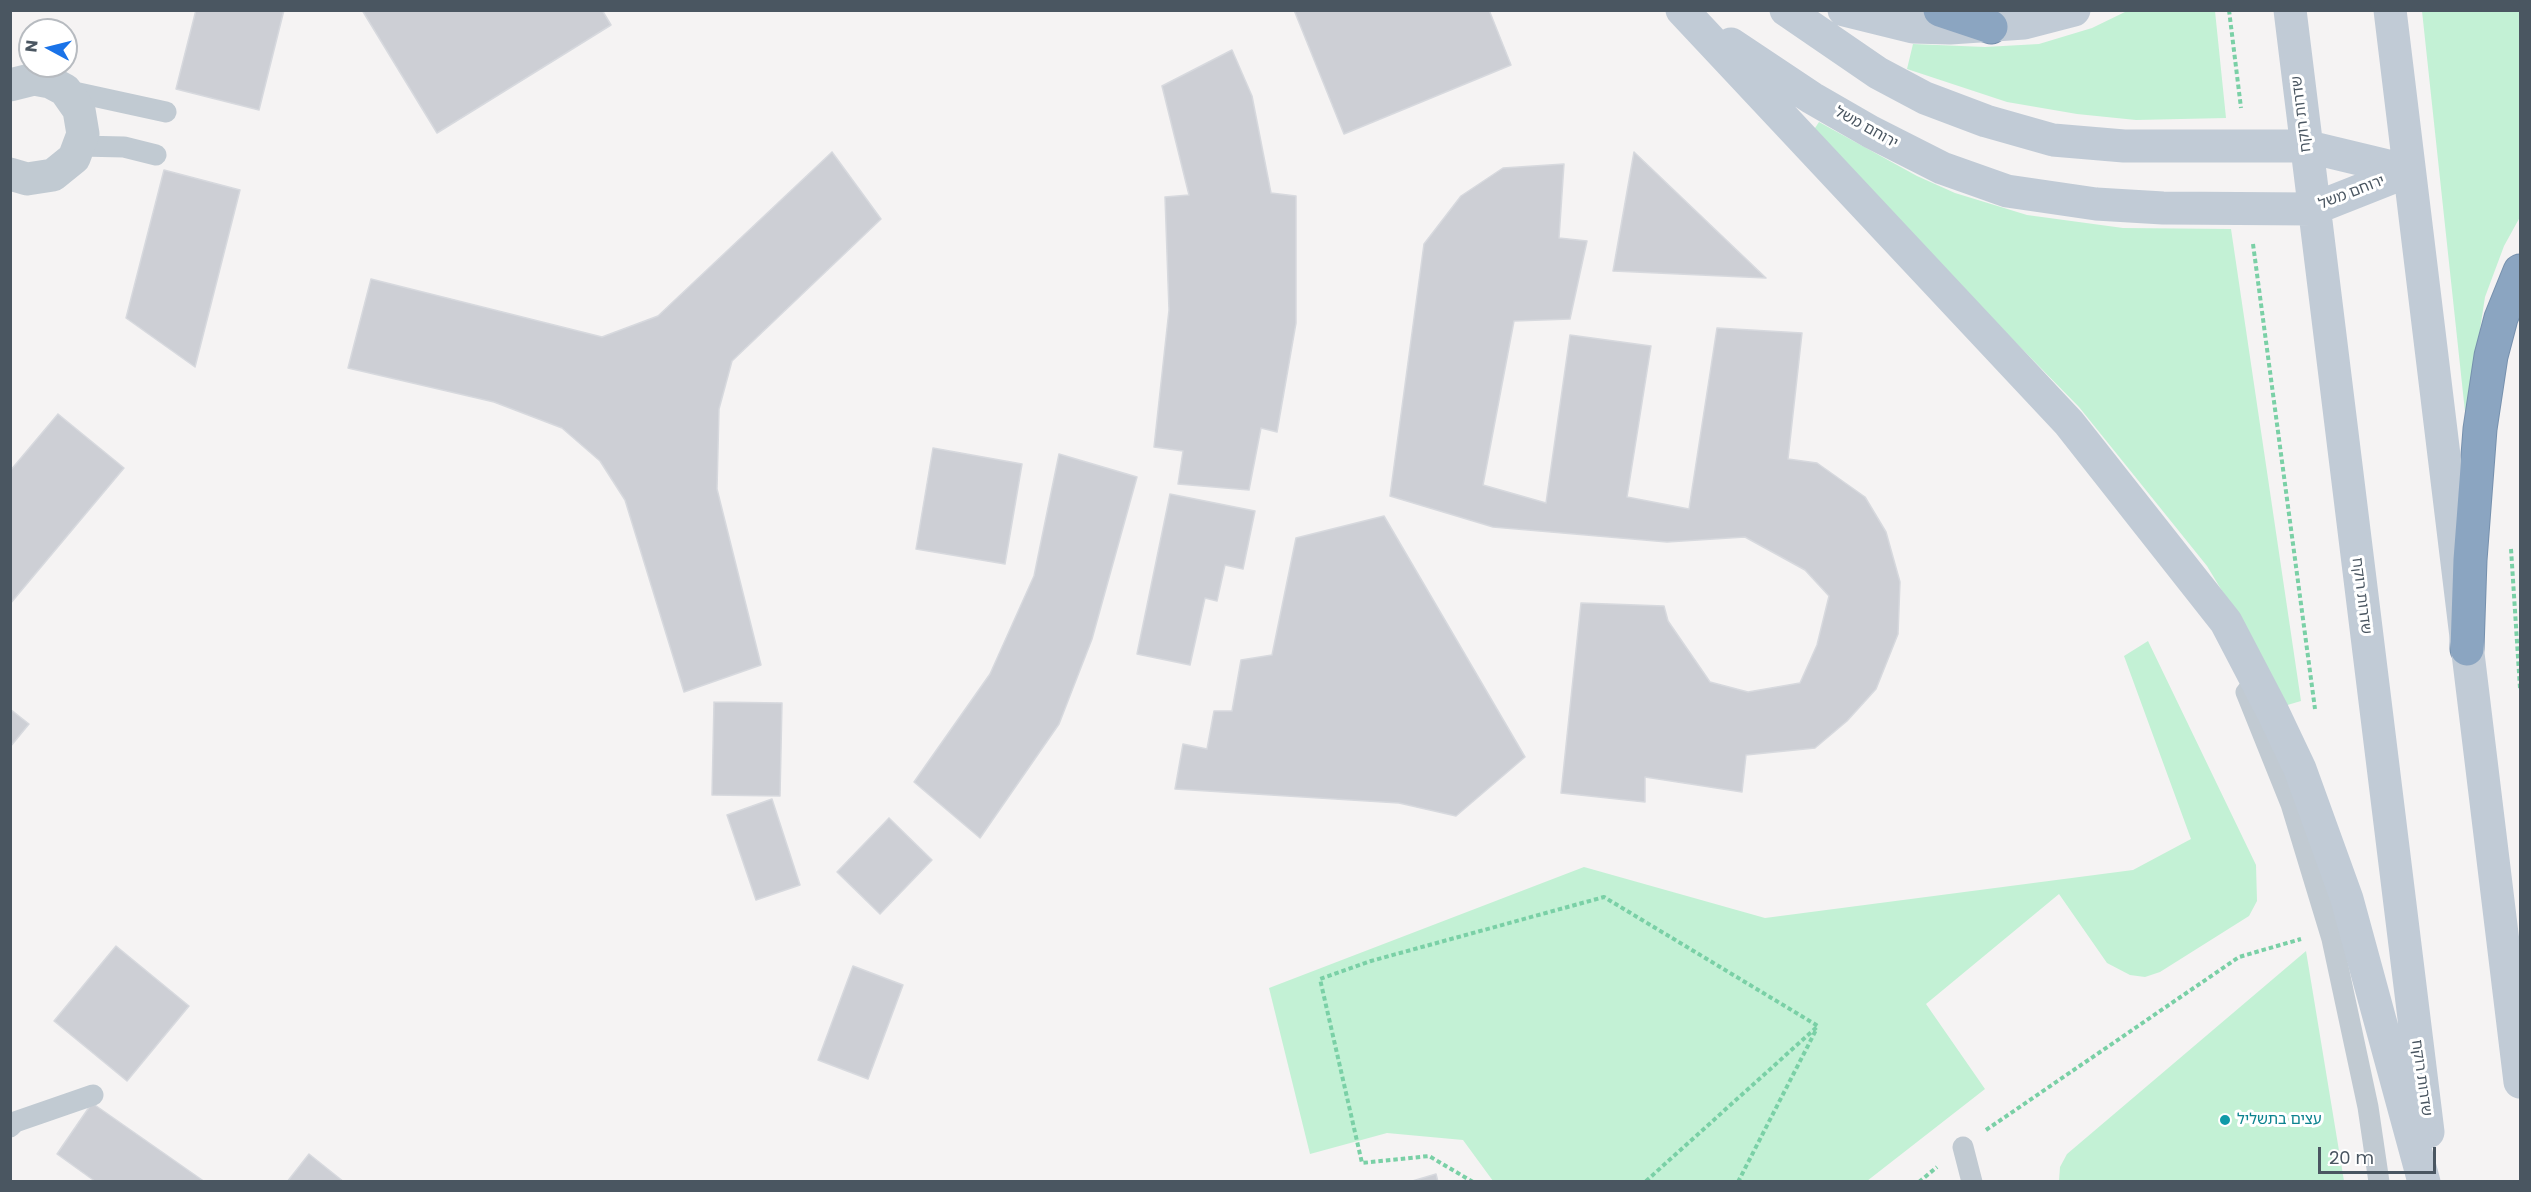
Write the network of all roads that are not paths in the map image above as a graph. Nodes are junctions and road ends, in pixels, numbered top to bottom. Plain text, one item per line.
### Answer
1 (1684, 10) edge
2 (1786, 10) edge
3 (1844, 10) edge
4 (1940, 10) edge
5 (2074, 10) edge
6 (2290, 10) edge
7 (2390, 10) edge
8 (1991, 27) junction
9 (10, 85) edge
10 (65, 90) junction
11 (166, 112) dead end
12 (80, 146) junction
13 (2305, 146) junction
14 (156, 155) dead end
15 (2409, 171) junction
16 (10, 174) edge
17 (2313, 208) junction
18 (2520, 271) edge
19 (2125, 492) junction
20 (2467, 649) junction
21 (2520, 1082) edge
22 (93, 1095) dead end
23 (10, 1127) edge
24 (1963, 1147) dead end
25 (1972, 1182) edge
26 (2379, 1182) edge
27 (2424, 1182) edge
28 (2435, 1182) edge

1 - 17 main road, ירוחם משל
1 - 19 main road
2 - 13 main road, ירוחם משל
3 - 8 main road
4 - 8 highway
5 - 8 main road
6 - 13 main road, שדרות רוקח
7 - 15 main road
9 - 10 street
10 - 11 lane
10 - 12 street
12 - 14 lane
12 - 16 street
13 - 15 main road, ירוחם משל
13 - 17 main road, שדרות רוקח
15 - 17 main road, ירוחם משל
15 - 20 main road
17 - 28 main road, שדרות רוקח
18 - 20 highway
19 - 26 lane
19 - 27 main road
20 - 21 main road
22 - 23 lane
24 - 25 lane

